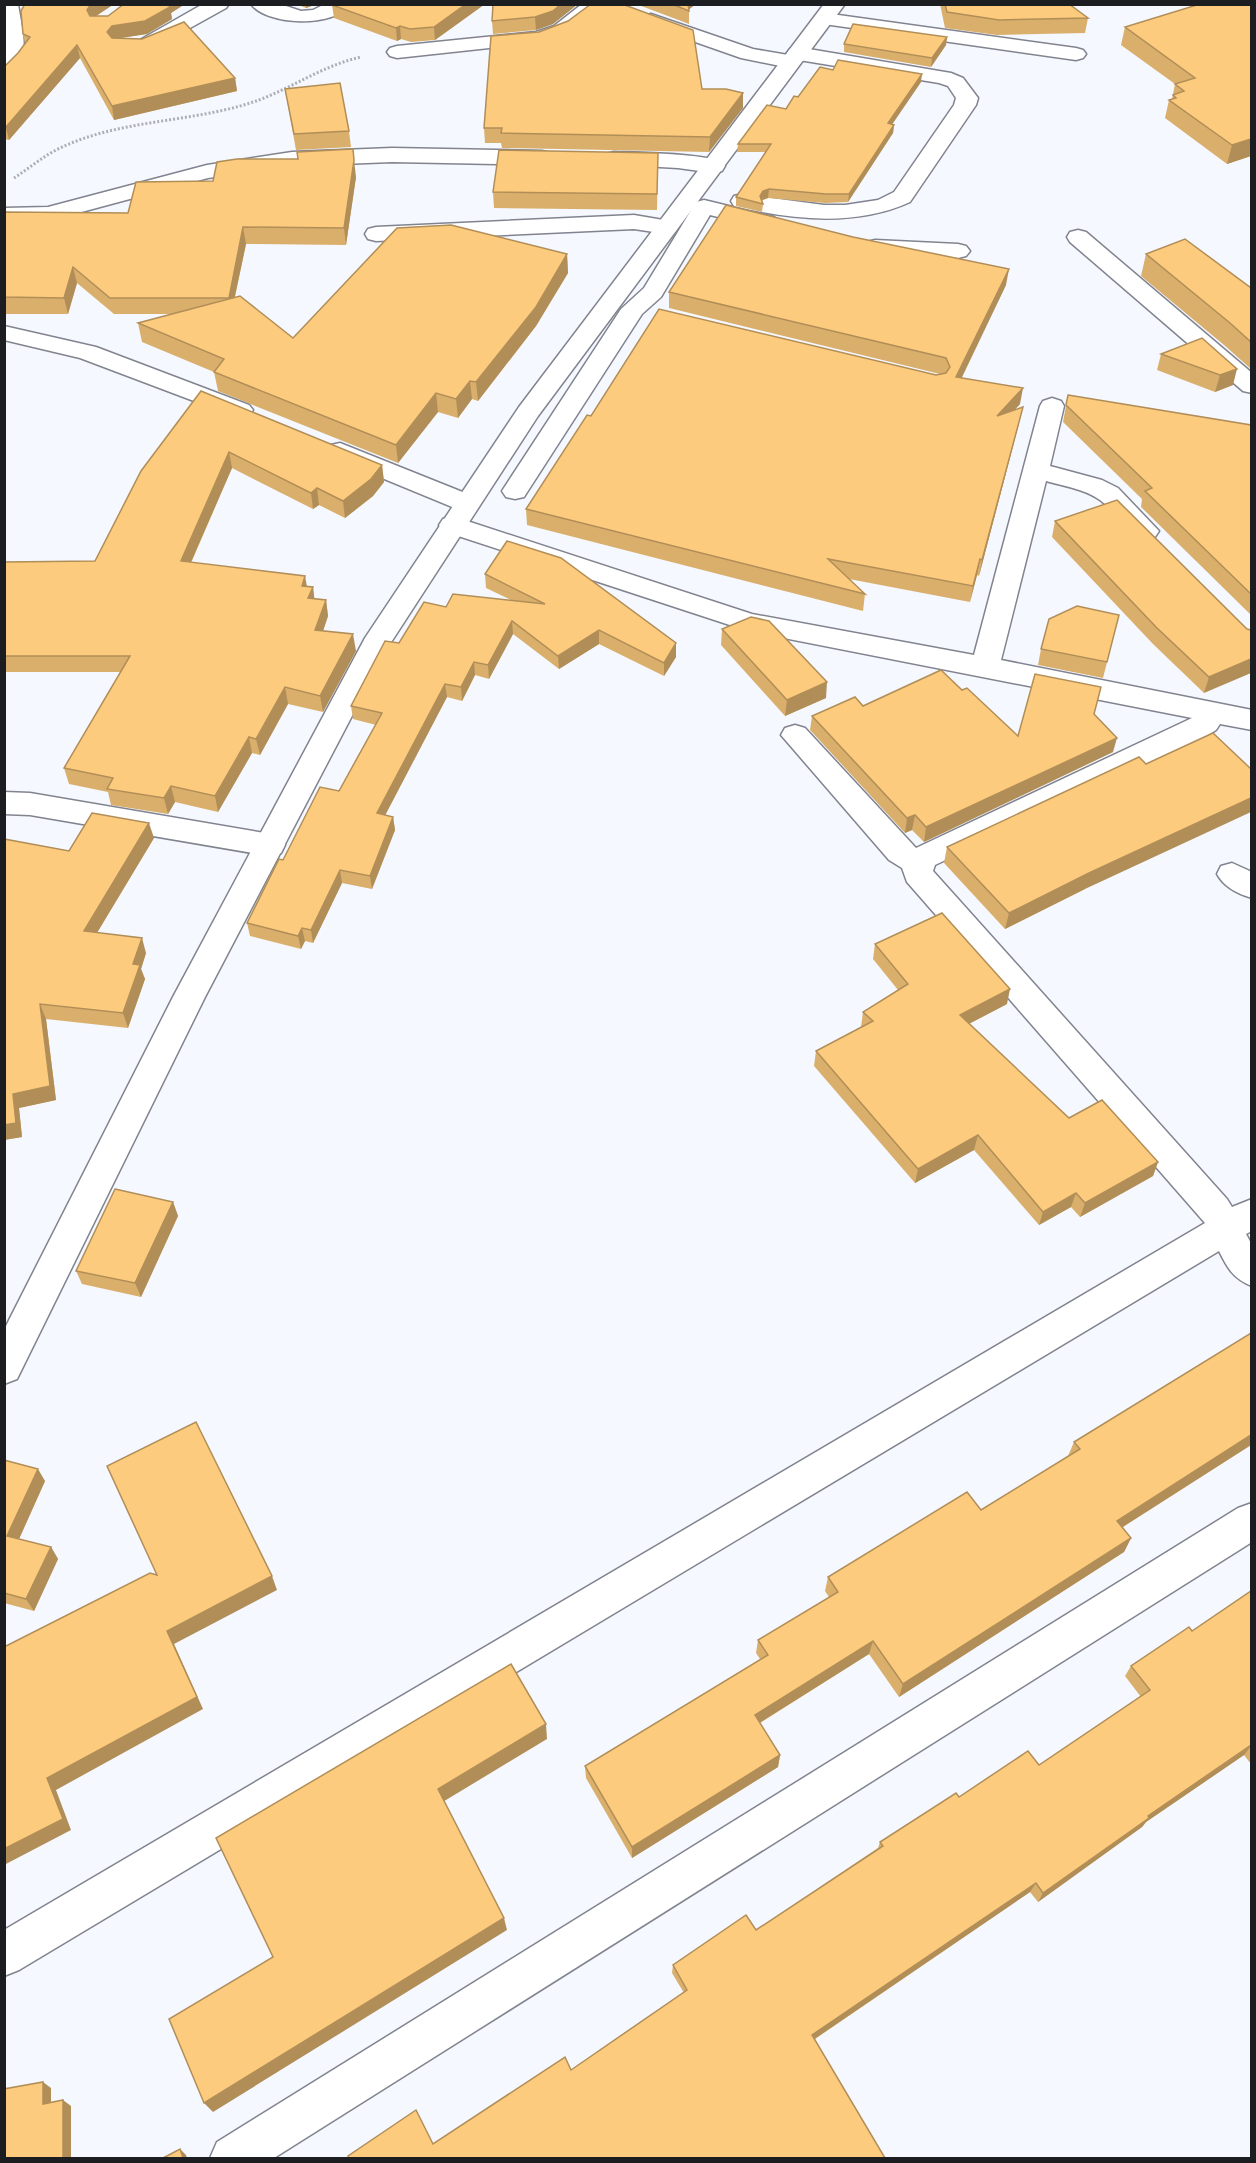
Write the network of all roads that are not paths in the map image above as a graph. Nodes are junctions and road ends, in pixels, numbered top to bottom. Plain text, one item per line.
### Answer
1 (219, 4) edge
2 (261, 4) edge
3 (341, 4) edge
4 (604, 5) edge
5 (31, 6) edge
6 (9, 8) edge
7 (830, 12) edge
8 (631, 13) edge
9 (133, 45) edge
10 (397, 52) road end
11 (1076, 54) dead end
12 (793, 58) junction
13 (4, 69) edge
14 (559, 158) edge
15 (594, 159) edge
16 (714, 166) junction
17 (693, 191) junction
18 (4, 215) edge
19 (667, 228) junction
20 (806, 232) edge
21 (376, 234) dead end
22 (1077, 237) dead end
23 (852, 244) edge
24 (958, 251) dead end
25 (633, 309) junction
26 (4, 333) edge
27 (1251, 386) edge
28 (1052, 406) dead end
29 (260, 418) edge
30 (314, 441) edge
31 (1035, 470) junction
32 (515, 491) dead end
33 (459, 514) junction
34 (1159, 544) edge
35 (985, 667) junction
36 (1213, 712) junction
37 (1251, 720) edge
38 (795, 735) dead end
39 (4, 803) edge
40 (270, 845) junction
41 (917, 863) junction
42 (1238, 1220) edge
43 (1251, 1271) edge
44 (4, 1368) edge
45 (1251, 1521) edge
46 (4, 1955) edge
47 (233, 2158) edge

1 - 9 street
2 - 3 street
4 - 10 street
5 - 6 street
6 - 13 street
7 - 11 street
7 - 12 street
8 - 12 street
12 - 16 street
12 - 17 street
14 - 18 street
15 - 16 street
16 - 17 street
17 - 19 street
19 - 21 street
19 - 25 street
20 - 25 street
22 - 27 street
23 - 24 street
25 - 32 street
25 - 33 street
26 - 29 street
28 - 31 street
30 - 33 street
31 - 34 street
31 - 35 street
33 - 35 street
33 - 40 street
35 - 36 street
36 - 37 street
36 - 41 street
38 - 41 street
39 - 40 street
40 - 44 street
41 - 42 street
42 - 43 street
42 - 46 street
45 - 47 street

